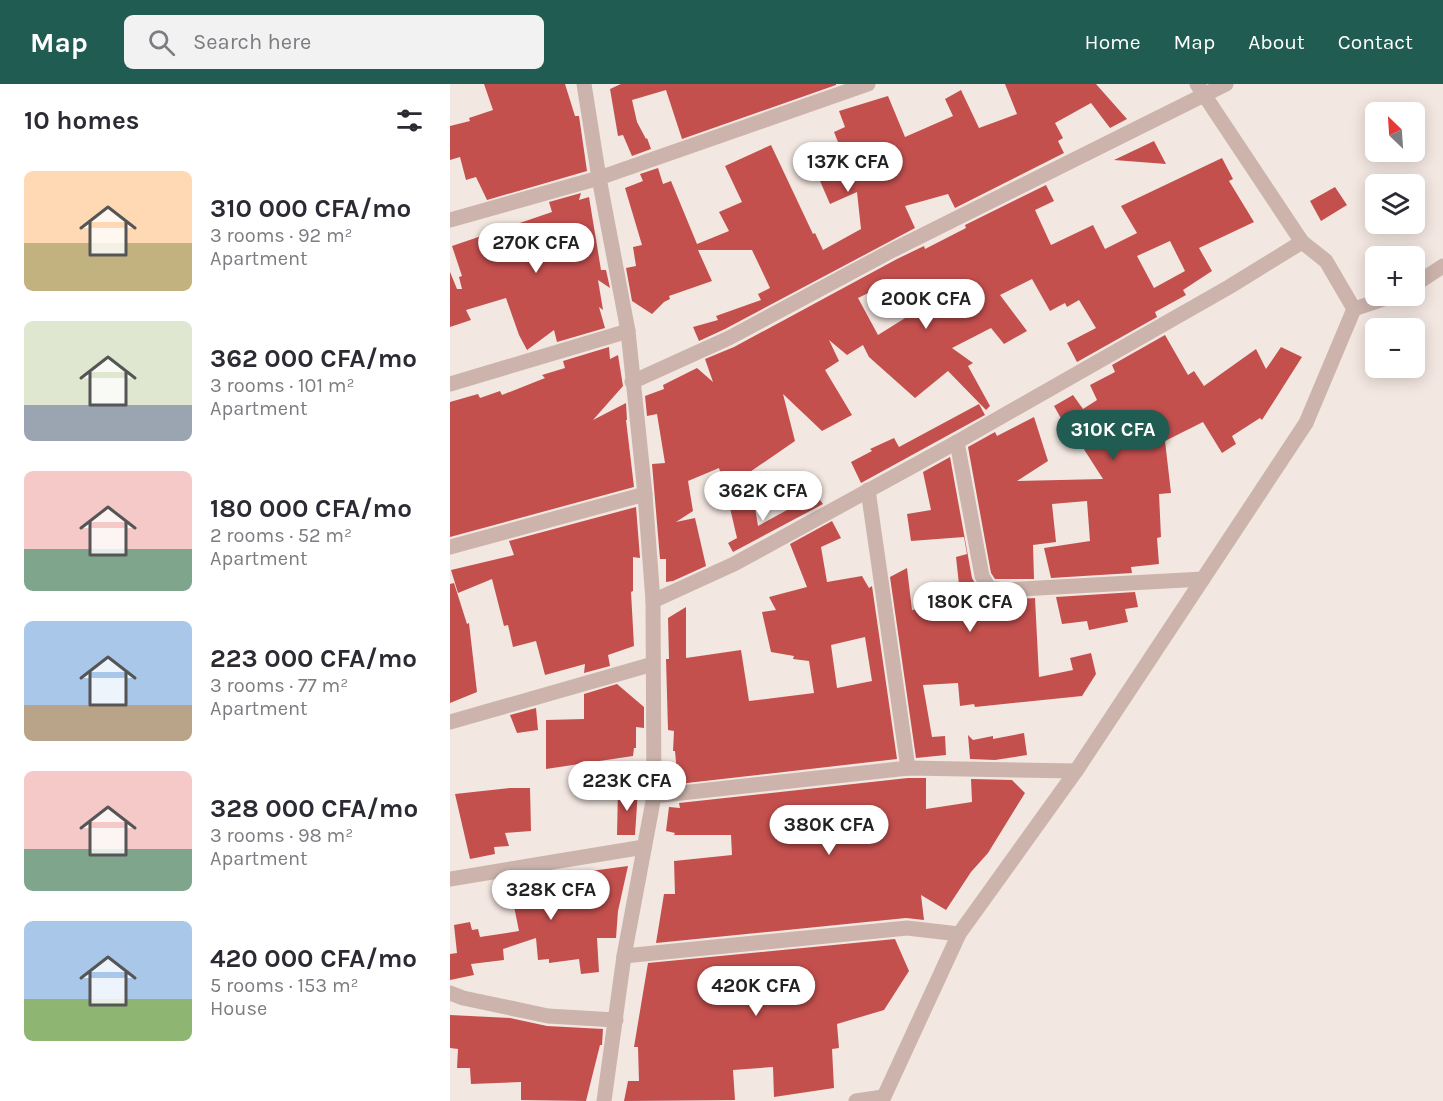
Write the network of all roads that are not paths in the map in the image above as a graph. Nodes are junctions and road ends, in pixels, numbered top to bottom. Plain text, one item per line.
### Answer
1 (584, 84) edge
2 (868, 84) edge
3 (1226, 84) edge
4 (1200, 90) edge
5 (599, 178) junction
6 (450, 220) edge
7 (1302, 242) junction
8 (1443, 266) edge
9 (1425, 278) edge
10 (1365, 305) edge
11 (1354, 309) junction
12 (628, 331) junction
13 (632, 382) junction
14 (450, 384) edge
15 (957, 442) junction
16 (868, 490) junction
17 (645, 494) junction
18 (450, 547) edge
19 (1203, 579) junction
20 (653, 601) junction
21 (653, 664) junction
22 (450, 722) edge
23 (908, 768) junction
24 (1076, 771) junction
25 (654, 796) junction
26 (644, 847) junction
27 (450, 879) edge
28 (959, 934) junction
29 (624, 956) junction
30 (450, 993) edge
31 (616, 1020) junction
32 (882, 1099) edge
33 (603, 1101) edge
34 (856, 1101) edge

1 - 5 street
2 - 5 street
3 - 4 street
4 - 7 street
4 - 13 street
5 - 6 street
5 - 12 street
7 - 11 street
7 - 15 street
8 - 9 street
10 - 11 street
11 - 19 street
12 - 13 street
12 - 14 street
13 - 17 street
15 - 16 street
15 - 19 street
16 - 20 street
16 - 23 street
17 - 18 street
17 - 20 street
19 - 24 street
20 - 21 street
21 - 22 street
21 - 25 street
23 - 24 street
23 - 25 street
24 - 28 street
25 - 26 street
26 - 27 street
26 - 29 street
28 - 29 street
28 - 32 street
29 - 31 street
30 - 31 street
31 - 33 street
32 - 34 street

